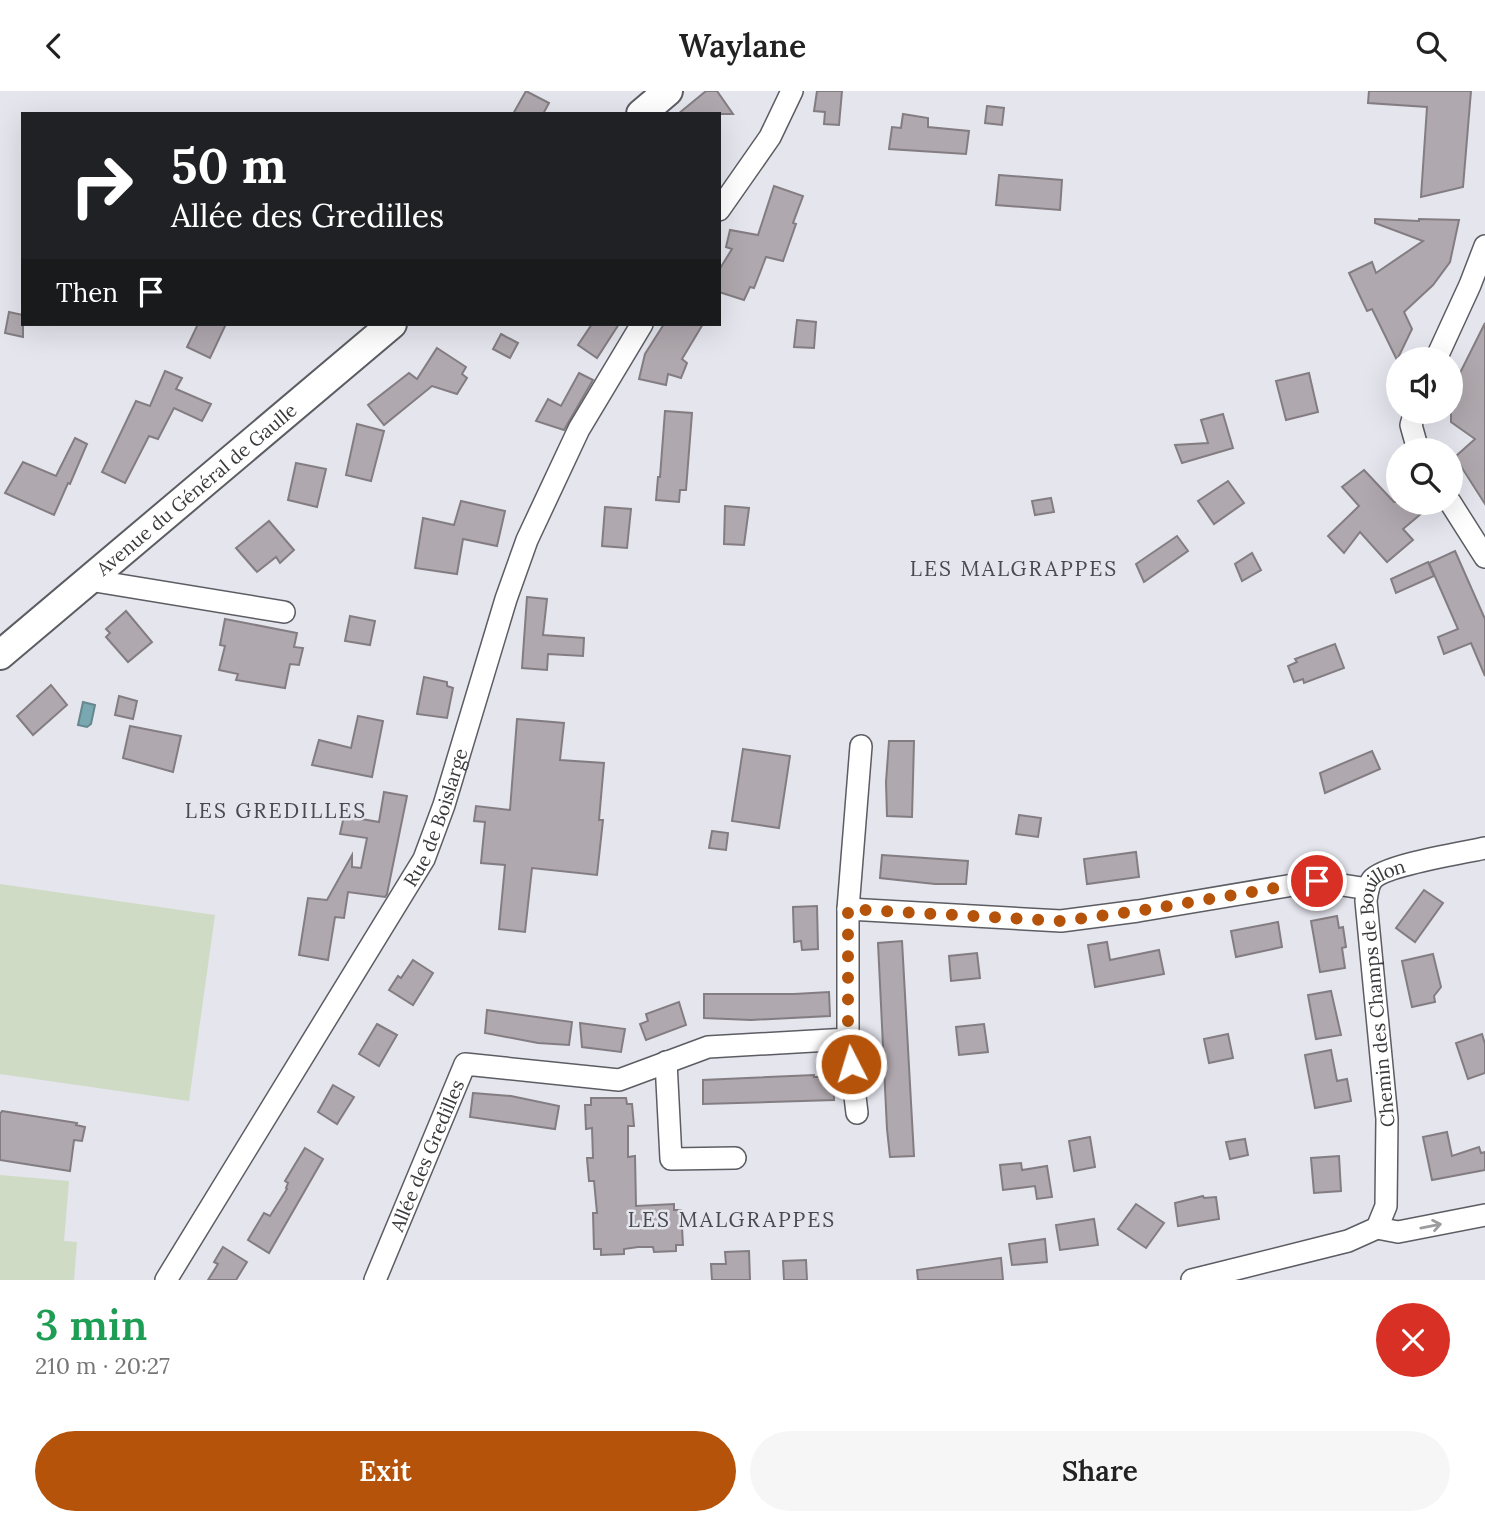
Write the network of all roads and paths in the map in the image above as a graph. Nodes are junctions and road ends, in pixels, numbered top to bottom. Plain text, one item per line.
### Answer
1 (668, 91) edge
2 (792, 91) edge
3 (643, 112) edge
4 (721, 207) edge
5 (1485, 246) edge
6 (390, 326) edge
7 (641, 326) edge
8 (1441, 347) edge
9 (1458, 515) edge
10 (1485, 557) edge
11 (89, 580) junction
12 (284, 612) dead end
13 (0, 655) edge
14 (861, 746) dead end
15 (1485, 848) edge
16 (1368, 889) junction
17 (848, 909) junction
18 (848, 1039) junction
19 (666, 1062) junction
20 (857, 1113) dead end
21 (735, 1158) dead end
22 (1485, 1215) edge
23 (1377, 1228) junction
24 (166, 1280) edge
25 (375, 1280) edge
26 (1192, 1280) edge

1 - 3 main road
2 - 4 street
5 - 8 street
6 - 11 main road, Avenue du Général de Gaulle
7 - 24 street, Rue de Boislarge
9 - 10 street
11 - 12 street
11 - 13 main road, Avenue du Général de Gaulle
14 - 17 street
15 - 16 street, Chemin des Champs de Bouillon
16 - 17 street
16 - 23 street, Chemin des Champs de Bouillon
17 - 18 street
18 - 19 street, Allée des Gredilles
18 - 20 street
19 - 21 street
19 - 25 street, Allée des Gredilles
23 -> 22 street
23 - 26 street

